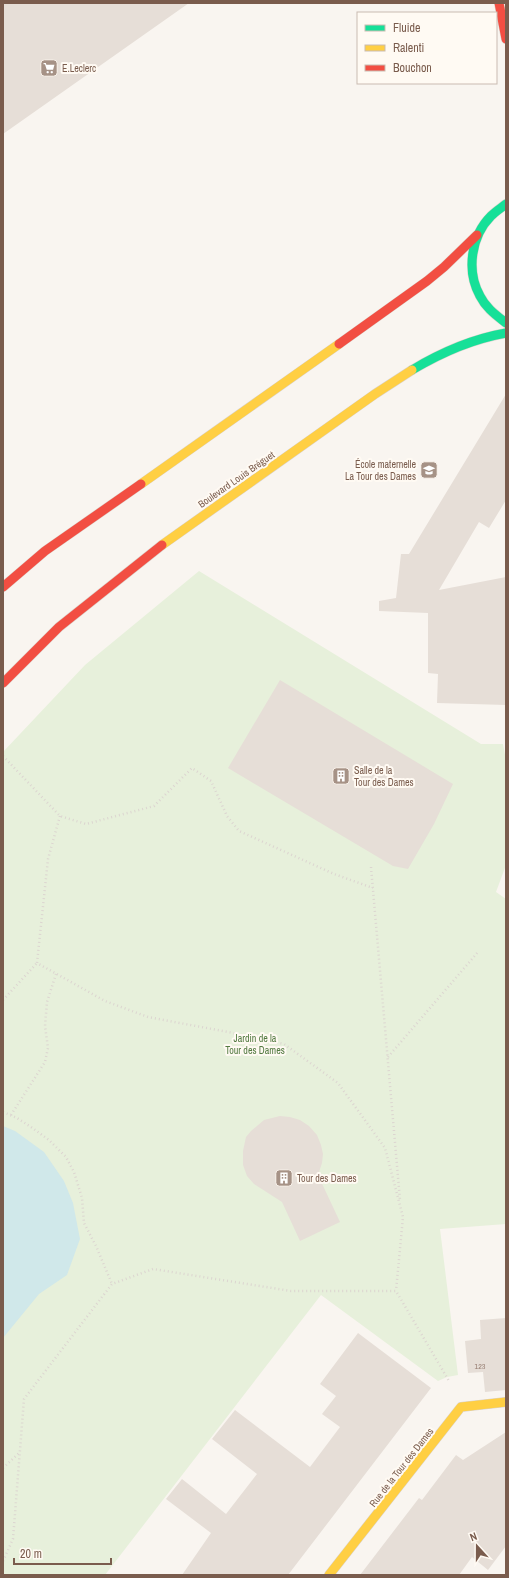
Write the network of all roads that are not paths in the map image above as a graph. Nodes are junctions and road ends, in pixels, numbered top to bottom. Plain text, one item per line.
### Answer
1 (498, 3) edge
2 (506, 39) edge
3 (506, 204) edge
4 (478, 235) junction
5 (506, 323) edge
6 (506, 333) edge
7 (3, 587) edge
8 (3, 683) edge
9 (506, 1402) edge
10 (329, 1575) edge

1 - 2 main road
3 - 4 main road
4 - 5 main road
4 - 7 main road
6 - 8 main road, Boulevard Louis Bréguet
9 - 10 main road, Rue de la Tour des Dames

